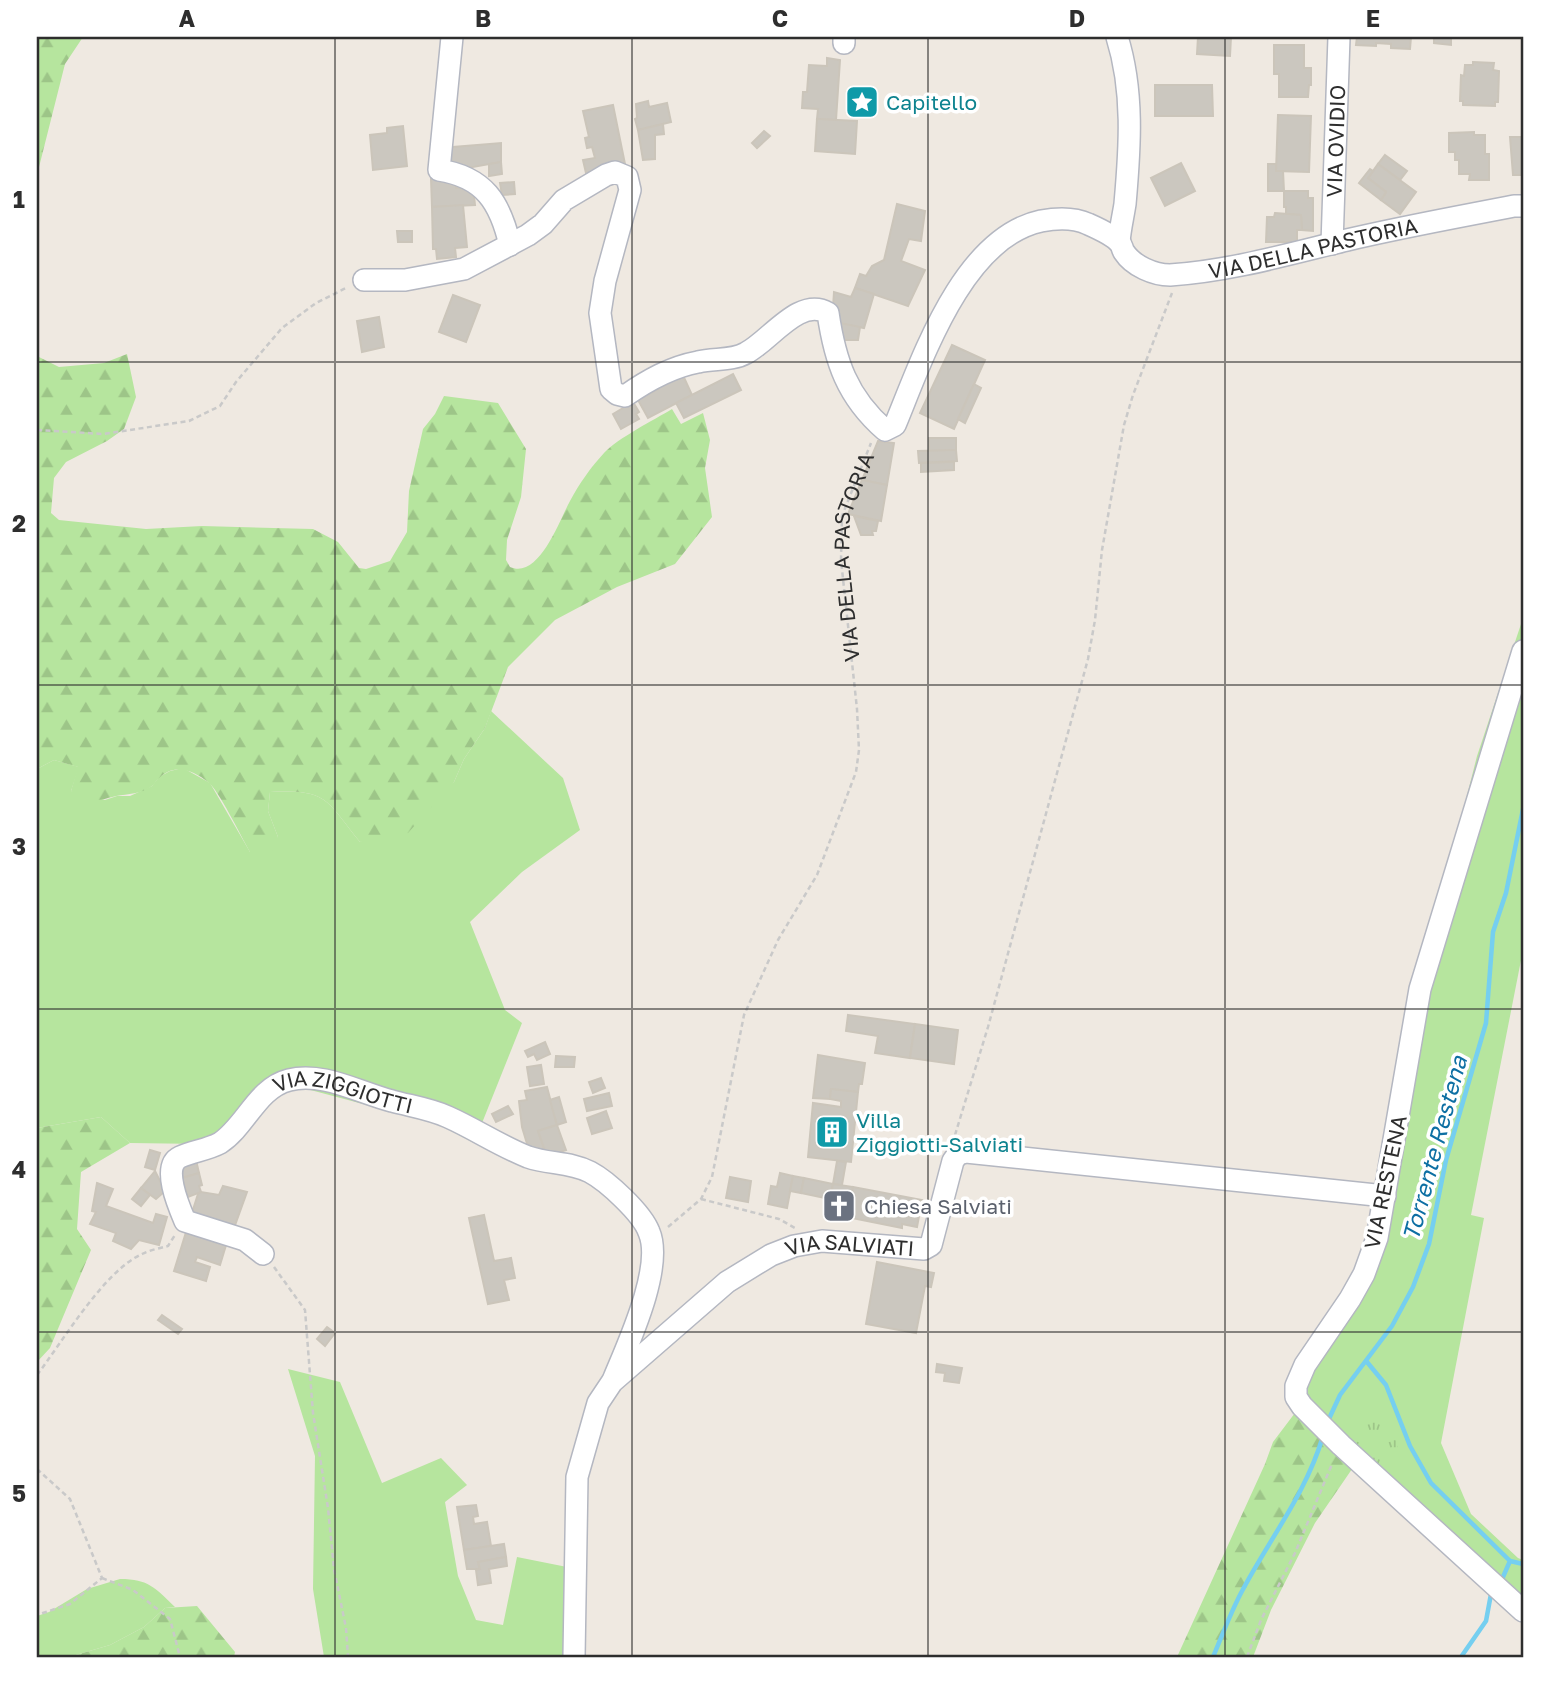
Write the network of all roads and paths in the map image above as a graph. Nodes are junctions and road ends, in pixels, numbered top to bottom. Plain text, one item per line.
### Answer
1 (452, 37) edge
2 (1117, 37) edge
3 (1339, 37) edge
4 (1523, 206) edge
5 (1119, 242) junction
6 (1332, 244) junction
7 (510, 245) junction
8 (1180, 274) junction
9 (364, 280) joint
10 (878, 424) junction
11 (37, 430) edge
12 (1523, 651) edge
13 (966, 1152) junction
14 (1385, 1196) junction
15 (701, 1199) junction
16 (185, 1220) junction
17 (650, 1233) junction
18 (822, 1241) junction
19 (263, 1254) joint
20 (37, 1375) edge
21 (612, 1382) junction
22 (1341, 1445) junction
23 (37, 1469) edge
24 (102, 1578) junction
25 (1523, 1611) edge
26 (37, 1615) edge
27 (180, 1657) edge
28 (348, 1657) edge
29 (574, 1657) edge
30 (1247, 1657) edge

1 - 7 street
2 - 5 street
3 - 6 street, VIA OVIDIO
4 - 6 street, VIA DELLA PASTORIA
5 - 8 street, VIA DELLA PASTORIA
5 - 10 street, VIA DELLA PASTORIA
6 - 8 street, VIA DELLA PASTORIA
7 - 9 street
7 - 10 street
8 - 13 path
9 - 11 path
10 - 15 path, VIA DELLA PASTORIA
12 - 14 street, VIA RESTENA
13 - 14 street
13 - 18 street, VIA SALVIATI
14 - 22 street, VIA RESTENA
15 - 17 path
15 - 18 path
16 - 17 street, VIA ZIGGIOTTI
16 - 19 street
16 - 20 path
17 - 21 street
18 - 21 street, VIA SALVIATI
19 - 28 path
21 - 29 street, VIA SALVIATI
22 - 25 street, VIA RESTENA
22 - 30 path
23 - 24 path
24 - 26 path
24 - 27 path

